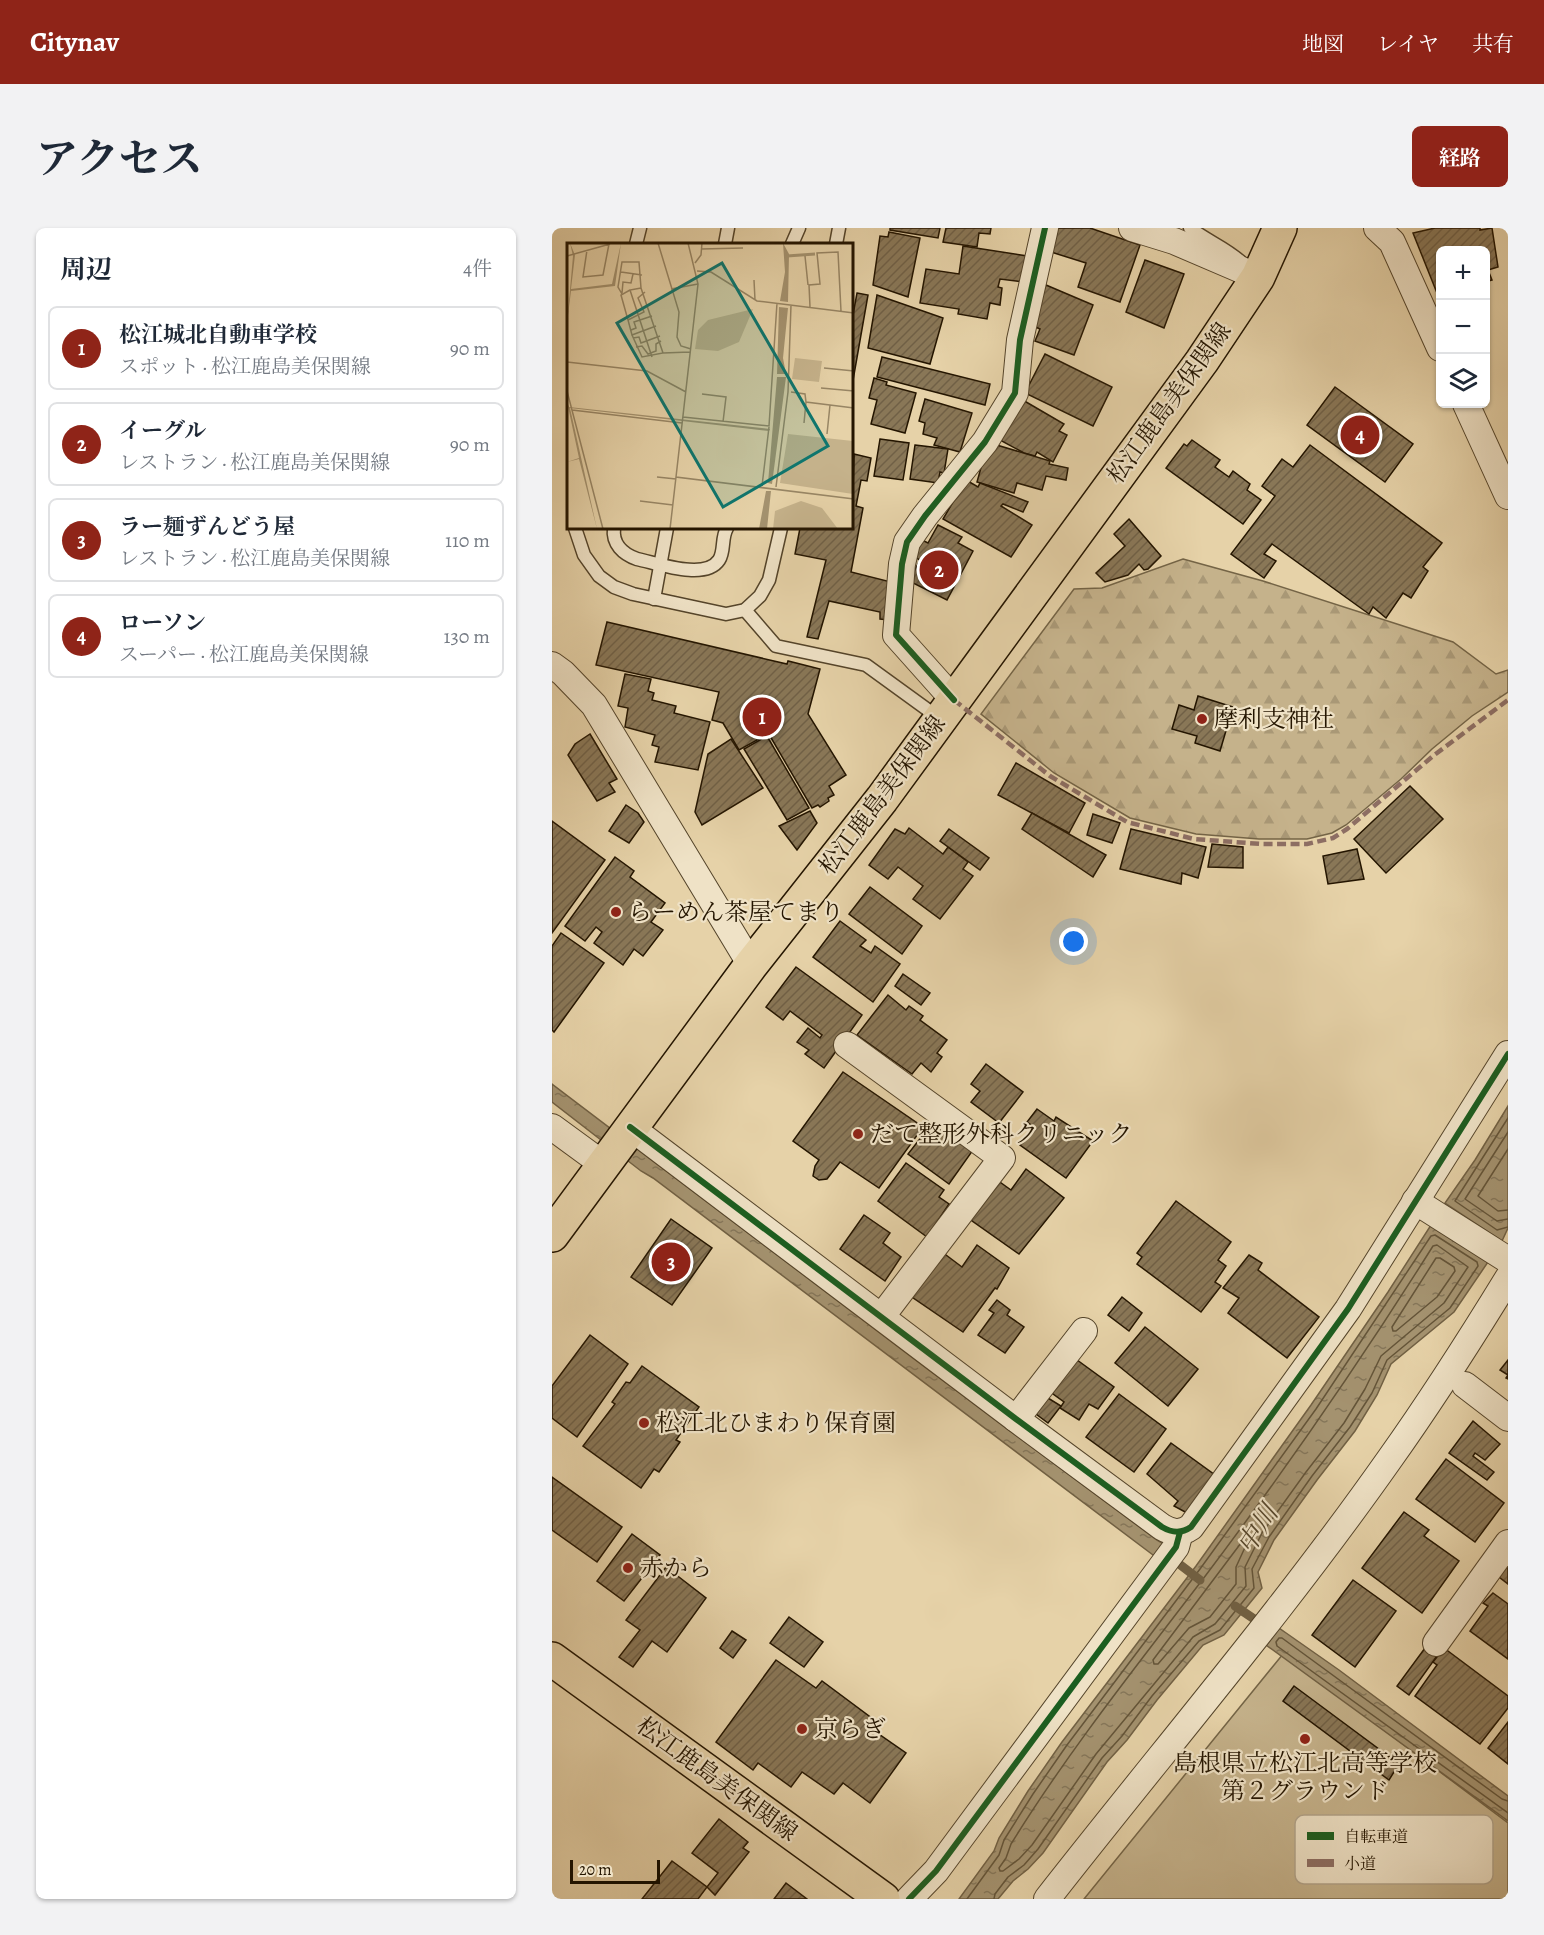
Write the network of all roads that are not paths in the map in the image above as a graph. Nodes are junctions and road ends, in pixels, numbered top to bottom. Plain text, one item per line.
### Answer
1 (640, 228) edge
2 (728, 228) edge
3 (799, 228) edge
4 (839, 228) edge
5 (1045, 228) edge
6 (1132, 228) edge
7 (1190, 228) edge
8 (1280, 228) edge
9 (1377, 228) edge
10 (636, 243) edge
11 (725, 243) edge
12 (792, 243) edge
13 (836, 243) edge
14 (1258, 276) junction
15 (1436, 339) edge
16 (1468, 408) edge
17 (1508, 496) edge
18 (576, 530) edge
19 (614, 530) edge
20 (667, 530) edge
21 (726, 530) edge
22 (781, 530) edge
23 (660, 564) junction
24 (654, 599) junction
25 (745, 610) junction
26 (552, 665) edge
27 (947, 709) junction
28 (751, 965) junction
29 (847, 1045) dead end
30 (1508, 1054) edge
31 (552, 1127) edge
32 (616, 1147) junction
33 (1421, 1205) junction
34 (552, 1235) edge
35 (1508, 1266) edge
36 (882, 1316) junction
37 (1084, 1331) dead end
38 (1465, 1385) dead end
39 (1508, 1418) edge
40 (1016, 1419) junction
41 (1508, 1543) edge
42 (1173, 1547) junction
43 (1436, 1643) dead end
44 (552, 1659) edge
45 (883, 1899) edge
46 (909, 1899) edge
47 (1047, 1899) edge

1 - 10 lane
2 - 11 lane
3 - 12 lane
4 - 13 lane
5 - 27 street
6 - 14 street
7 - 14 lane
8 - 14 main road, 松江鹿島美保関線
9 - 15 street
14 - 27 main road, 松江鹿島美保関線
16 - 17 street
18 - 24 lane
19 - 23 lane
20 - 23 lane
21 - 23 lane
22 - 25 lane
23 - 24 lane
24 - 25 lane
25 - 27 lane
26 - 28 street
27 - 28 main road, 松江鹿島美保関線
28 - 32 main road, 松江鹿島美保関線
29 - 36 street
30 - 33 street
31 - 32 street
32 - 34 main road, 松江鹿島美保関線
32 - 36 street
33 - 35 street
33 - 42 street
35 - 47 street
36 - 40 street
37 - 40 street
38 - 39 street
40 - 42 street
41 - 43 street
42 - 46 street
44 - 45 main road, 松江鹿島美保関線

